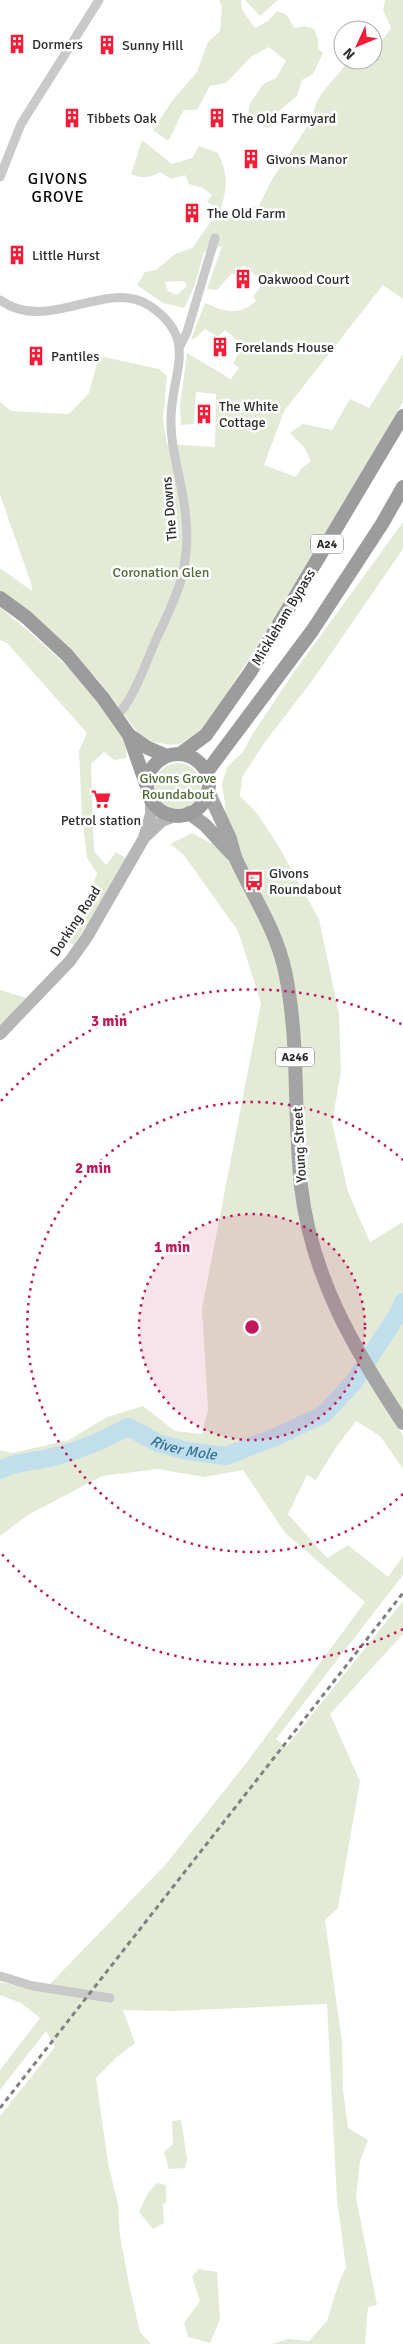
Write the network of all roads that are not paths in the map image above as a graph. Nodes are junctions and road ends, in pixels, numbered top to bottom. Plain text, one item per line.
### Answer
1 (99, 0) edge
2 (0, 177) edge
3 (215, 238) dead end
4 (0, 300) edge
5 (180, 346) junction
6 (403, 416) edge
7 (403, 487) edge
8 (0, 598) edge
9 (116, 716) junction
10 (129, 735) junction
11 (173, 755) junction
12 (206, 773) junction
13 (146, 784) junction
14 (208, 791) junction
15 (151, 800) junction
16 (189, 814) junction
17 (175, 816) junction
18 (144, 838) junction
19 (235, 856) junction
20 (0, 1034) edge
21 (403, 1423) edge
22 (0, 1976) edge
23 (110, 1998) dead end

1 - 2 street
3 - 5 street, The Downs
4 - 5 street
5 - 9 street, The Downs
6 - 11 highway, Mickleham Bypass / A24
7 - 12 highway, Mickleham Bypass / A24
8 - 9 highway
9 - 10 highway
10 - 11 highway
10 - 13 highway
11 - 12 highway
11 - 13 highway
12 - 14 highway
13 - 15 highway
14 - 16 highway
14 - 19 main road, Young Street / A246
15 - 17 highway
15 - 18 main road, Dorking Road
16 - 17 highway
16 - 19 main road, Young Street / A246
17 - 18 main road, Dorking Road
18 - 20 main road, Dorking Road
19 - 21 main road, Young Street / A246
22 - 23 street

